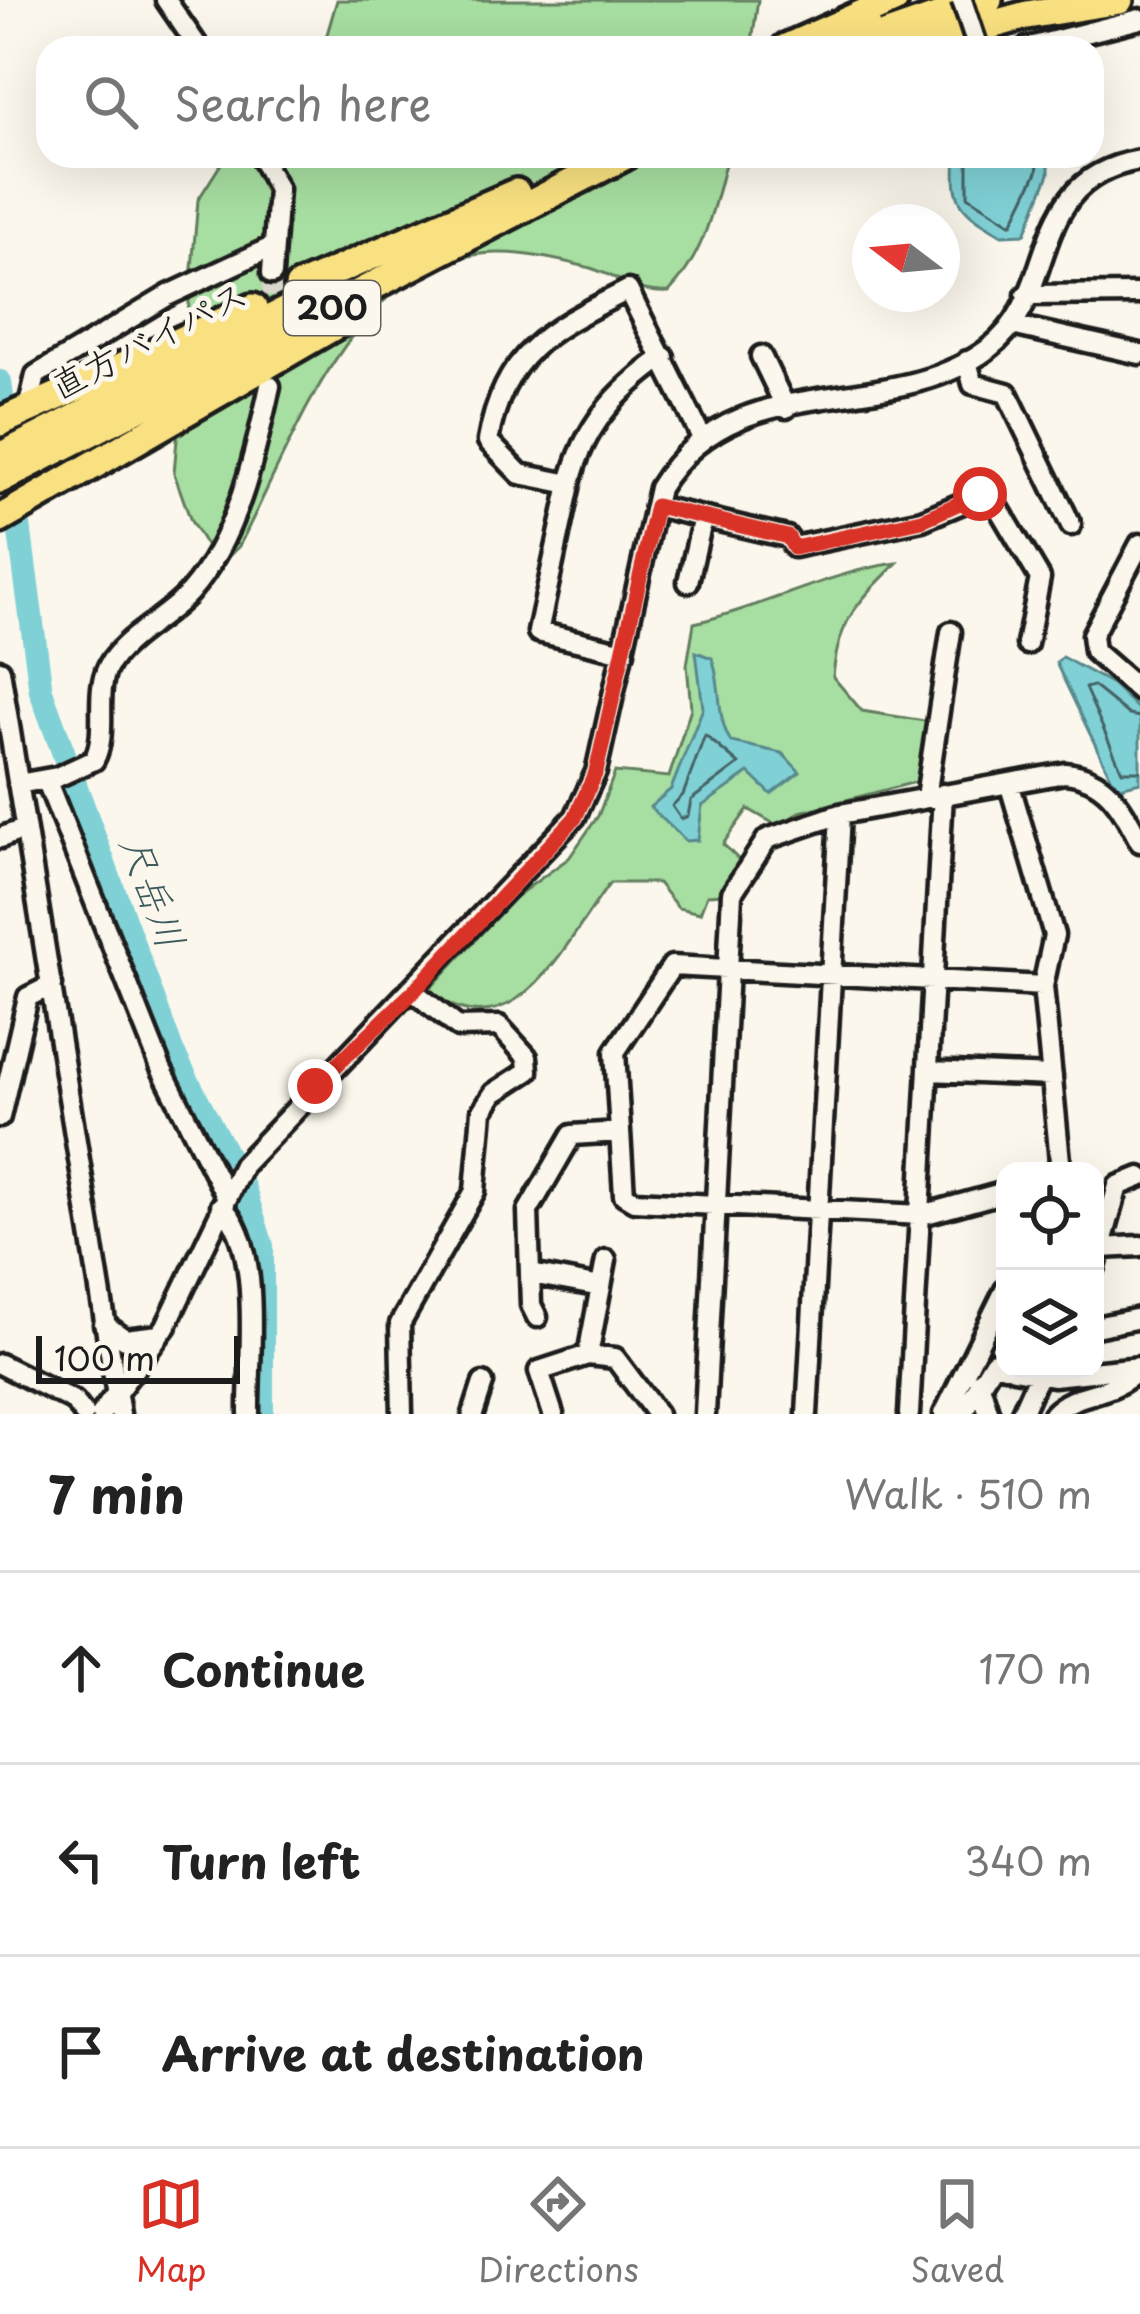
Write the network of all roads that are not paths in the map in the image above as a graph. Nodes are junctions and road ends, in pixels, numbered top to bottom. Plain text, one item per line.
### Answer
1 (166, 0) edge
2 (894, 0) edge
3 (938, 0) edge
4 (962, 0) edge
5 (988, 0) edge
6 (1119, 0) edge
7 (1140, 19) edge
8 (191, 36) edge
9 (813, 36) edge
10 (845, 36) edge
11 (884, 36) edge
12 (951, 36) edge
13 (974, 36) edge
14 (1073, 36) edge
15 (1140, 160) edge
16 (1104, 162) edge
17 (267, 168) edge
18 (569, 168) edge
19 (597, 168) edge
20 (1092, 168) edge
21 (517, 203) junction
22 (274, 246) junction
23 (272, 274) tunnel mouth
24 (1140, 294) edge
25 (1026, 295) junction
26 (1012, 325) junction
27 (1140, 354) edge
28 (761, 356) dead end
29 (664, 357) junction
30 (967, 361) junction
31 (270, 386) dead end
32 (786, 408) junction
33 (28, 409) junction
34 (0, 422) edge
35 (701, 436) junction
36 (38, 449) junction
37 (0, 457) edge
38 (0, 479) edge
39 (570, 484) junction
40 (656, 506) junction
41 (704, 517) junction
42 (0, 519) edge
43 (1071, 525) dead end
44 (1140, 544) edge
45 (688, 582) dead end
46 (952, 632) dead end
47 (1027, 644) dead end
48 (624, 652) junction
49 (0, 670) edge
50 (1140, 691) edge
51 (46, 779) junction
52 (18, 784) junction
53 (1010, 786) junction
54 (934, 796) junction
55 (1140, 796) edge
56 (1119, 801) junction
57 (840, 814) junction
58 (25, 829) junction
59 (0, 838) edge
60 (1140, 842) edge
61 (727, 969) junction
62 (832, 975) junction
63 (933, 979) junction
64 (52, 985) junction
65 (1043, 986) junction
66 (413, 992) junction
67 (929, 1071) junction
68 (1052, 1076) junction
69 (0, 1117) edge
70 (620, 1132) junction
71 (1060, 1162) edge
72 (1140, 1178) edge
73 (996, 1194) edge
74 (225, 1198) junction
75 (713, 1203) junction
76 (819, 1209) junction
77 (922, 1215) junction
78 (1104, 1217) edge
79 (1140, 1246) edge
80 (1104, 1255) edge
81 (606, 1260) dead end
82 (531, 1274) junction
83 (601, 1287) junction
84 (996, 1312) edge
85 (537, 1317) dead end
86 (1140, 1318) edge
87 (104, 1324) junction
88 (1104, 1326) edge
89 (160, 1335) junction
90 (588, 1355) junction
91 (0, 1364) edge
92 (996, 1364) edge
93 (1140, 1368) edge
94 (1104, 1370) edge
95 (1037, 1378) edge
96 (979, 1381) junction
97 (483, 1383) dead end
98 (117, 1405) edge
99 (84, 1414) edge
100 (101, 1414) edge
101 (249, 1414) edge
102 (402, 1414) edge
103 (473, 1414) edge
104 (554, 1414) edge
105 (657, 1414) edge
106 (705, 1414) edge
107 (807, 1414) edge
108 (910, 1414) edge
109 (944, 1414) edge
110 (962, 1414) edge
111 (989, 1414) edge
112 (1021, 1414) edge
113 (1053, 1414) edge

1 - 8 street
2 - 9 highway
3 - 10 highway
4 - 13 street, bridge
5 - 11 highway
6 - 12 highway
7 - 14 street
15 - 16 street
17 - 22 street
18 - 21 highway, 直方バイパス / 200
19 - 21 highway, 直方バイパス / 200
20 - 25 street
21 - 33 highway
21 - 36 highway, 直方バイパス / 200
21 - 42 highway
22 - 23 street
22 - 33 street
24 - 25 street
25 - 26 street
26 - 27 street
26 - 30 street
28 - 32 street
29 - 35 street
29 - 39 street
29 - 39 street
30 - 32 street
30 - 43 street
31 - 51 street
32 - 35 street
33 - 34 highway
35 - 40 street
36 - 37 highway, 直方バイパス / 200
36 - 38 highway, 直方バイパス / 200
39 - 48 street
40 - 41 street
40 - 48 street
41 - 45 street
41 - 47 street
44 - 50 street
46 - 54 street
48 - 66 street
49 - 52 street
51 - 52 street
51 - 74 street
52 - 58 street
53 - 54 street
53 - 56 street
53 - 65 street
54 - 57 street
54 - 63 street
55 - 56 street
56 - 60 street
57 - 61 street
57 - 62 street
58 - 59 street
58 - 64 street
61 - 62 street
61 - 70 street
61 - 75 street
62 - 63 street
62 - 76 street
63 - 65 street
63 - 67 street
64 - 69 street
64 - 87 street
65 - 68 street
66 - 74 street
66 - 102 street
67 - 68 street
67 - 77 street
68 - 71 street
70 - 75 street
70 - 82 street
72 - 78 street
73 - 77 street
74 - 89 street
74 - 101 street
75 - 76 street
75 - 106 street
76 - 77 street
76 - 107 street
77 - 108 street
79 - 80 street
81 - 83 street
82 - 83 street
82 - 85 street
83 - 90 street
84 - 109 street
86 - 88 street
87 - 89 street
87 - 98 street
89 - 98 street
90 - 104 street
90 - 105 street
91 - 99 street
92 - 96 street
93 - 94 street
93 - 113 street
95 - 112 street
96 - 110 street
96 - 111 street
97 - 103 street
98 - 100 street

